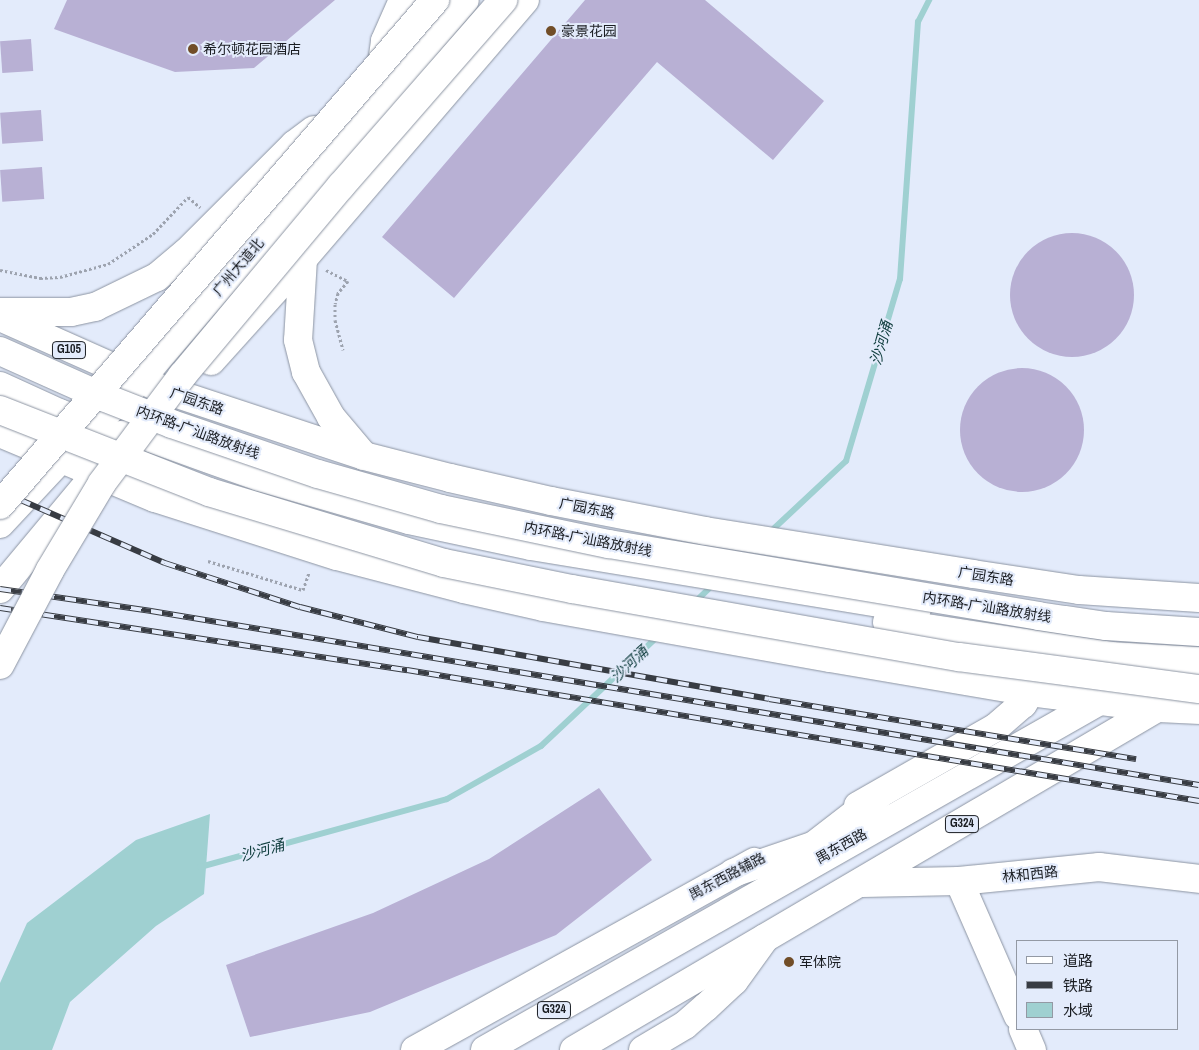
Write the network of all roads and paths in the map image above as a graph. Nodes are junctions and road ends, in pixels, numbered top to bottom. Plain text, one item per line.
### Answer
1 (402, 0) edge
2 (435, 0) edge
3 (465, 0) edge
4 (503, 0) edge
5 (525, 0) edge
6 (377, 102) junction
7 (188, 197) dead end
8 (303, 258) junction
9 (0, 270) edge
10 (348, 281) dead end
11 (0, 312) edge
12 (0, 318) edge
13 (0, 350) edge
14 (343, 350) dead end
15 (0, 371) edge
16 (0, 386) edge
17 (162, 393) junction
18 (114, 406) junction
19 (0, 410) edge
20 (95, 426) junction
21 (0, 433) edge
22 (128, 441) junction
23 (364, 456) junction
24 (73, 461) junction
25 (0, 505) edge
26 (0, 524) edge
27 (208, 561) dead end
28 (0, 589) edge
29 (303, 590) dead end
30 (1190, 598) edge
31 (1199, 632) edge
32 (1196, 660) edge
33 (0, 665) edge
34 (1030, 692) junction
35 (1099, 701) junction
36 (1157, 708) junction
37 (1199, 710) edge
38 (879, 794) junction
39 (891, 818) junction
40 (816, 845) junction
41 (733, 873) junction
42 (1199, 879) edge
43 (959, 881) junction
44 (861, 883) junction
45 (745, 900) junction
46 (765, 938) junction
47 (666, 945) junction
48 (624, 970) junction
49 (691, 982) junction
50 (646, 1007) junction
51 (1016, 1011) edge
52 (1023, 1030) edge
53 (415, 1050) edge
54 (485, 1050) edge
55 (574, 1050) edge
56 (643, 1050) edge
57 (1032, 1050) edge

1 - 6 main road
2 - 25 main road, 广州大道北, bridge
3 - 6 main road, 广州大道北
4 - 33 main road, 广州大道北, bridge
5 - 8 main road, 广州大道北
6 - 11 main road
6 - 17 main road, 广州大道北
7 - 9 path
8 - 17 main road, 广州大道北
8 - 23 main road
10 - 14 path
12 - 17 main road, 广园东路 / G105
13 - 31 main road, 内环路-广汕路放射线, bridge
15 - 18 main road
16 - 20 main road
17 - 18 main road, 广州大道北
17 - 20 main road
17 - 22 main road, 广州大道北
17 - 23 main road, 广园东路
18 - 20 main road, 广州大道北
19 - 32 main road, bridge
20 - 24 main road, 广州大道北
21 - 24 main road
22 - 24 main road, 广州大道北
22 - 32 main road
23 - 30 main road, 广园东路
24 - 26 main road, 广州大道北
24 - 28 main road, 广州大道北
24 - 34 main road
27 - 29 path
30 - 32 main road
32 - 35 main road, 禺东西路 / G324
32 - 36 main road, G324
34 - 35 main road
34 - 38 main road, 禺东西路辅路
35 - 36 main road
35 - 39 main road, 禺东西路 / G324
36 - 37 main road
36 - 44 main road, G324
38 - 40 main road
38 - 41 main road, 禺东西路辅路
39 - 40 main road
39 - 45 main road, 禺东西路 / G324
40 - 41 main road
40 - 45 main road
41 - 53 main road, 禺东西路辅路
42 - 43 main road, 林和西路
43 - 44 main road, 林和西路
43 - 51 main road
44 - 46 main road, G324
45 - 47 main road, 禺东西路 / G324
46 - 49 main road, G324
46 - 56 main road
47 - 48 main road, 禺东西路 / G324
47 - 49 main road
48 - 50 main road
48 - 54 main road, 禺东西路 / G324
49 - 50 main road, G324
50 - 55 main road, G324
52 - 57 main road

